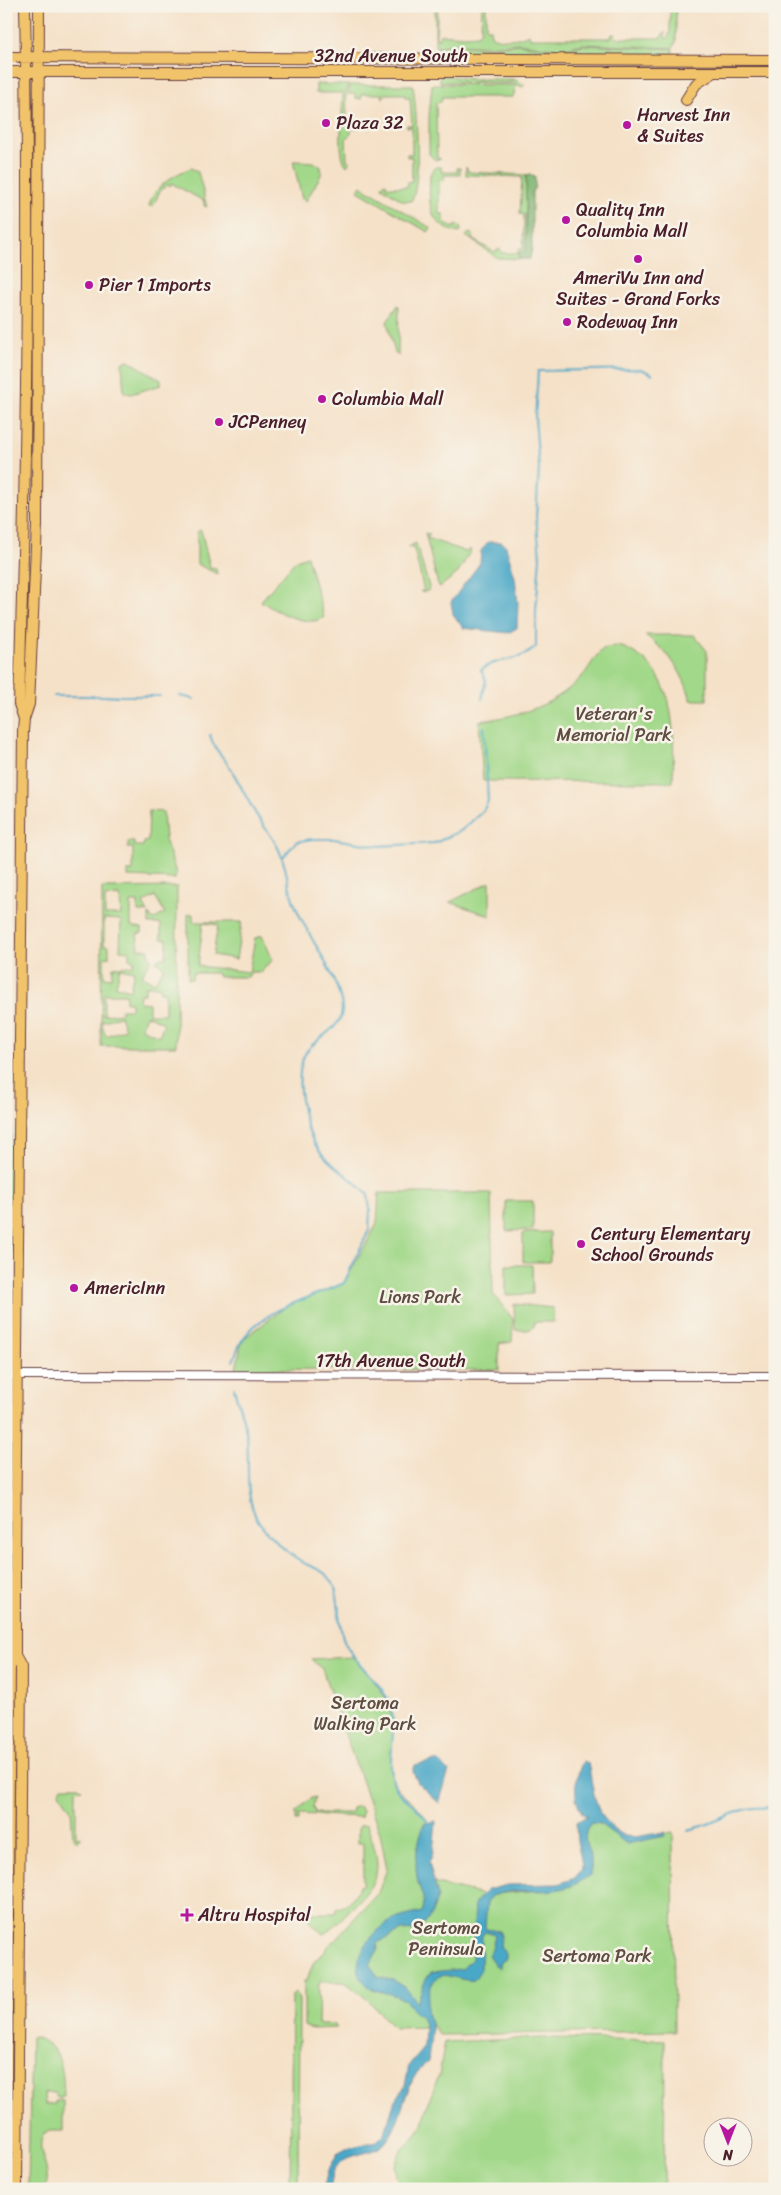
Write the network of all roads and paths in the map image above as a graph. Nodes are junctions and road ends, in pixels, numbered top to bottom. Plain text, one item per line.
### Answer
1 (25, 6) edge
2 (39, 6) edge
3 (6, 56) edge
4 (26, 56) junction
5 (40, 56) junction
6 (423, 60) junction
7 (686, 60) junction
8 (775, 60) edge
9 (6, 72) edge
10 (26, 72) junction
11 (40, 72) junction
12 (423, 72) junction
13 (715, 72) junction
14 (775, 72) edge
15 (686, 73) junction
16 (686, 100) dead end
17 (26, 311) junction
18 (39, 312) junction
19 (24, 525) junction
20 (37, 525) junction
21 (24, 719) junction
22 (12, 1375) edge
23 (775, 1376) edge
24 (15, 1656) junction
25 (10, 1667) junction
26 (20, 1695) junction
27 (11, 1844) edge
28 (10, 2029) edge
29 (6, 2100) edge
30 (6, 2186) edge
31 (10, 2189) edge
32 (17, 2189) edge

1 - 4 main road
2 - 5 main road
3 - 4 main road, 32nd Avenue South
4 - 5 main road, 32nd Avenue South
4 - 10 main road
5 - 6 main road, 32nd Avenue South
5 - 11 main road
6 - 7 main road, 32nd Avenue South
6 - 12 main road
7 - 8 main road, 32nd Avenue South
7 - 15 main road
9 - 10 main road, 32nd Avenue South
10 - 11 main road, 32nd Avenue South
10 - 17 main road
11 - 12 main road, 32nd Avenue South
11 - 18 main road
12 - 15 main road, 32nd Avenue South
13 - 14 main road, 32nd Avenue South
13 - 15 main road, 32nd Avenue South
13 - 16 main road
17 - 18 main road
17 - 19 main road
18 - 20 main road
19 - 20 main road
19 - 21 main road
20 - 21 main road
21 - 22 main road
22 - 23 street, 17th Avenue South
22 - 24 main road
24 - 25 main road
24 - 26 main road
25 - 26 main road
25 - 27 main road
26 - 27 main road
27 - 28 main road
28 - 29 main road
28 - 32 main road
30 - 31 main road

